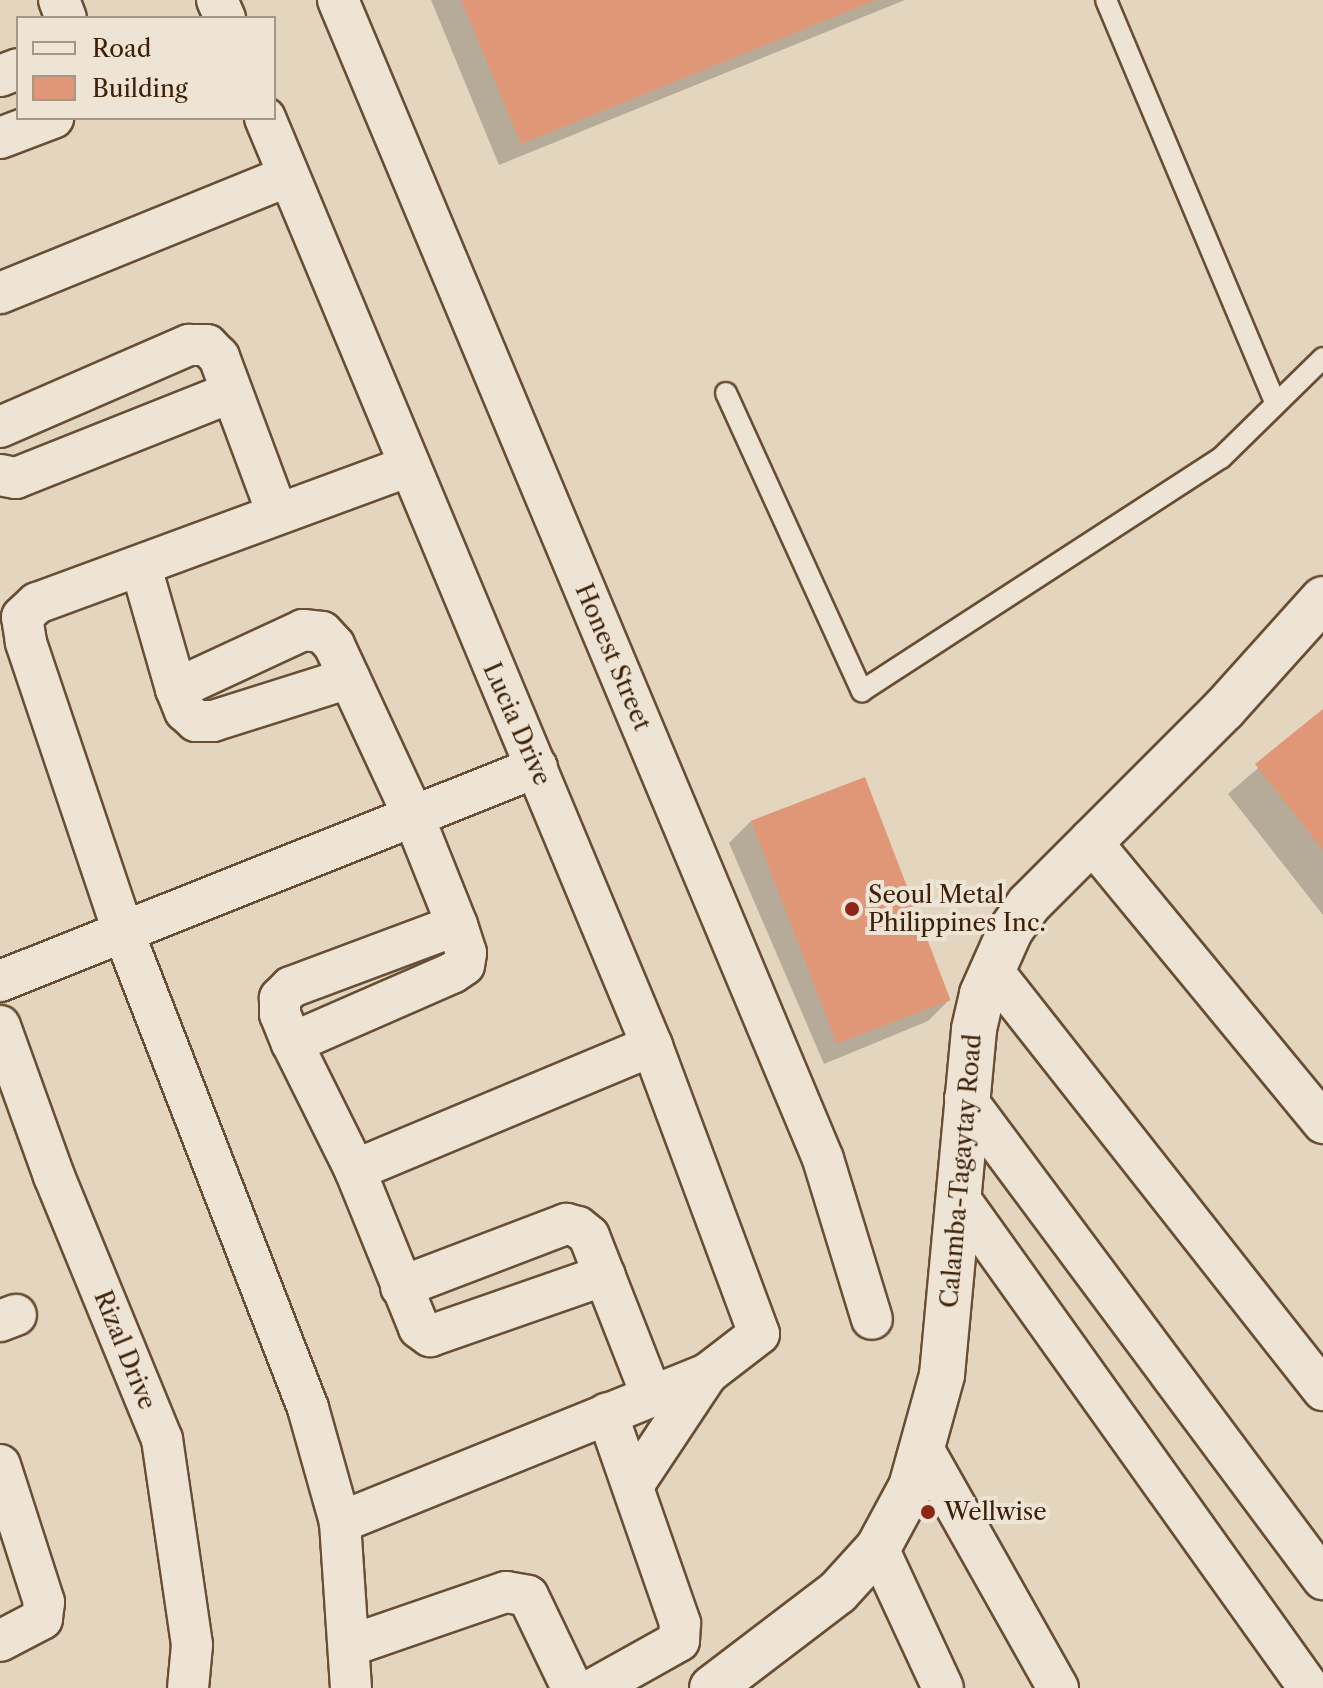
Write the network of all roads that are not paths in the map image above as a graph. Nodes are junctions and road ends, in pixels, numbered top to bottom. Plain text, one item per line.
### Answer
1 (338, 0) edge
2 (1106, 0) edge
3 (48, 120) edge
4 (266, 120) edge
5 (0, 138) edge
6 (288, 176) junction
7 (0, 293) edge
8 (1323, 358) edge
9 (232, 392) junction
10 (726, 393) dead end
11 (1276, 404) junction
12 (0, 427) edge
13 (410, 466) junction
14 (0, 475) edge
15 (277, 513) junction
16 (141, 567) junction
17 (1323, 599) edge
18 (349, 678) junction
19 (176, 689) junction
20 (537, 767) junction
21 (413, 815) junction
22 (1090, 840) junction
23 (457, 925) junction
24 (123, 931) junction
25 (992, 970) junction
26 (0, 981) edge
27 (0, 1026) edge
28 (292, 1043) junction
29 (652, 1046) junction
30 (965, 1098) junction
31 (1323, 1123) edge
32 (355, 1170) junction
33 (957, 1195) junction
34 (605, 1275) junction
35 (401, 1287) junction
36 (872, 1319) dead end
37 (707, 1374) junction
38 (1323, 1390) edge
39 (651, 1394) junction
40 (607, 1413) junction
41 (925, 1452) junction
42 (0, 1465) edge
43 (634, 1484) junction
44 (7, 1506) edge
45 (340, 1522) junction
46 (878, 1548) junction
47 (1323, 1579) edge
48 (0, 1641) edge
49 (349, 1646) junction
50 (188, 1688) edge
51 (351, 1688) edge
52 (572, 1688) edge
53 (595, 1688) edge
54 (712, 1688) edge
55 (943, 1688) edge
56 (1058, 1688) edge
57 (1309, 1688) edge

1 - 36 street, Honest Street
2 - 11 lane
3 - 5 street
4 - 6 street, Lucia Drive
6 - 7 street
6 - 13 street, Lucia Drive
8 - 11 lane
9 - 12 street
9 - 14 street
9 - 15 street
10 - 11 lane
13 - 15 street
13 - 20 street, Lucia Drive
15 - 16 street
16 - 19 street
16 - 24 street
17 - 22 main road, Calamba-Tagaytay Road
18 - 19 street
18 - 19 street
18 - 21 street
20 - 21 street
20 - 29 street, Lucia Drive
21 - 23 street
21 - 24 street
22 - 25 main road, Calamba-Tagaytay Road
22 - 31 street
23 - 28 street
23 - 28 street
24 - 26 street
24 - 45 street
25 - 30 main road, Calamba-Tagaytay Road
25 - 38 street
27 - 50 street, Rizal Drive
28 - 32 street
29 - 32 street
29 - 37 street, Lucia Drive
30 - 33 main road, Calamba-Tagaytay Road
30 - 47 street
32 - 35 street
33 - 41 main road, Calamba-Tagaytay Road
33 - 57 street
34 - 35 street
34 - 35 street
34 - 39 street
37 - 39 street
37 - 43 street
39 - 40 street
40 - 43 street
40 - 45 street
41 - 46 main road, Calamba-Tagaytay Road
41 - 56 street
42 - 44 street
43 - 53 street
44 - 48 street
45 - 49 street
46 - 54 main road, Calamba-Tagaytay Road
46 - 55 street
49 - 51 street
49 - 52 street

